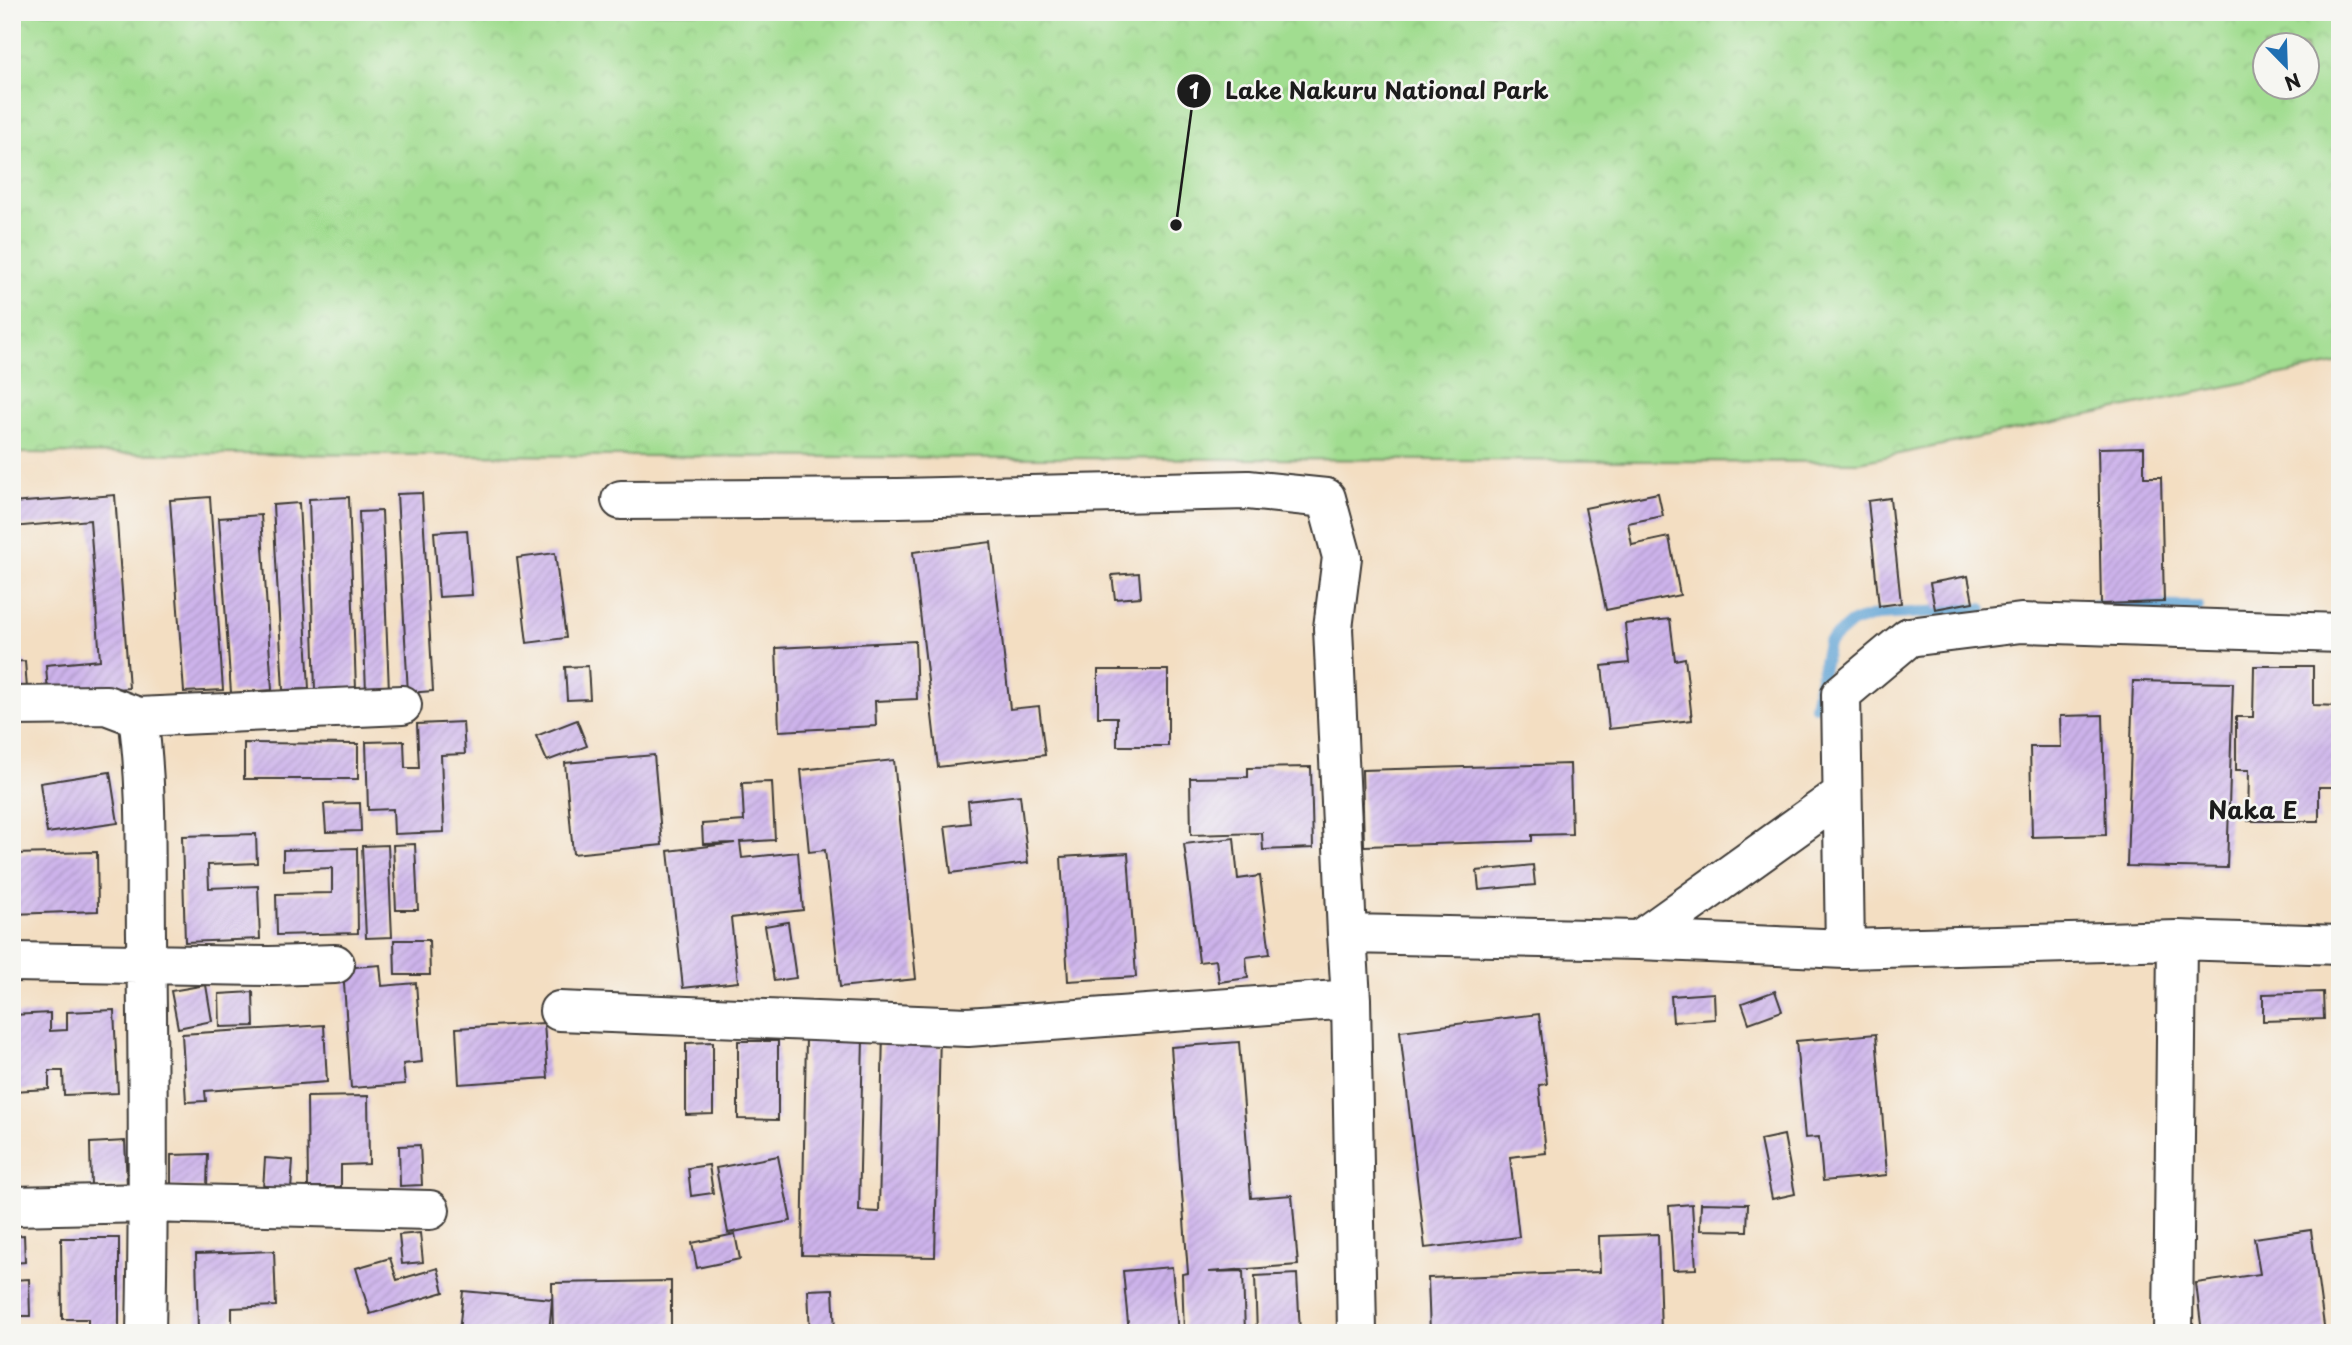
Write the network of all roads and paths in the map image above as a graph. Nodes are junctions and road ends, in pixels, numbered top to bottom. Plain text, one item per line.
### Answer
1 (621, 500) dead end
2 (2340, 633) edge
3 (402, 705) dead end
4 (12, 706) edge
5 (138, 717) junction
6 (1841, 795) junction
7 (1347, 934) junction
8 (1639, 940) junction
9 (2177, 940) junction
10 (2340, 945) edge
11 (1845, 949) junction
12 (12, 962) edge
13 (146, 963) junction
14 (335, 964) dead end
15 (1351, 999) junction
16 (559, 1010) dead end
17 (148, 1203) junction
18 (12, 1206) edge
19 (430, 1210) dead end
20 (146, 1333) edge
21 (1357, 1333) edge
22 (2172, 1333) edge

1 - 7 street
2 - 6 street
3 - 5 street
4 - 5 street
5 - 13 street
6 - 8 street
6 - 11 street
7 - 8 street
7 - 15 street
8 - 11 street
9 - 10 street
9 - 11 street
9 - 22 street
12 - 13 street
13 - 14 street
13 - 17 street
15 - 16 street
15 - 21 street
17 - 18 street
17 - 19 street
17 - 20 street

